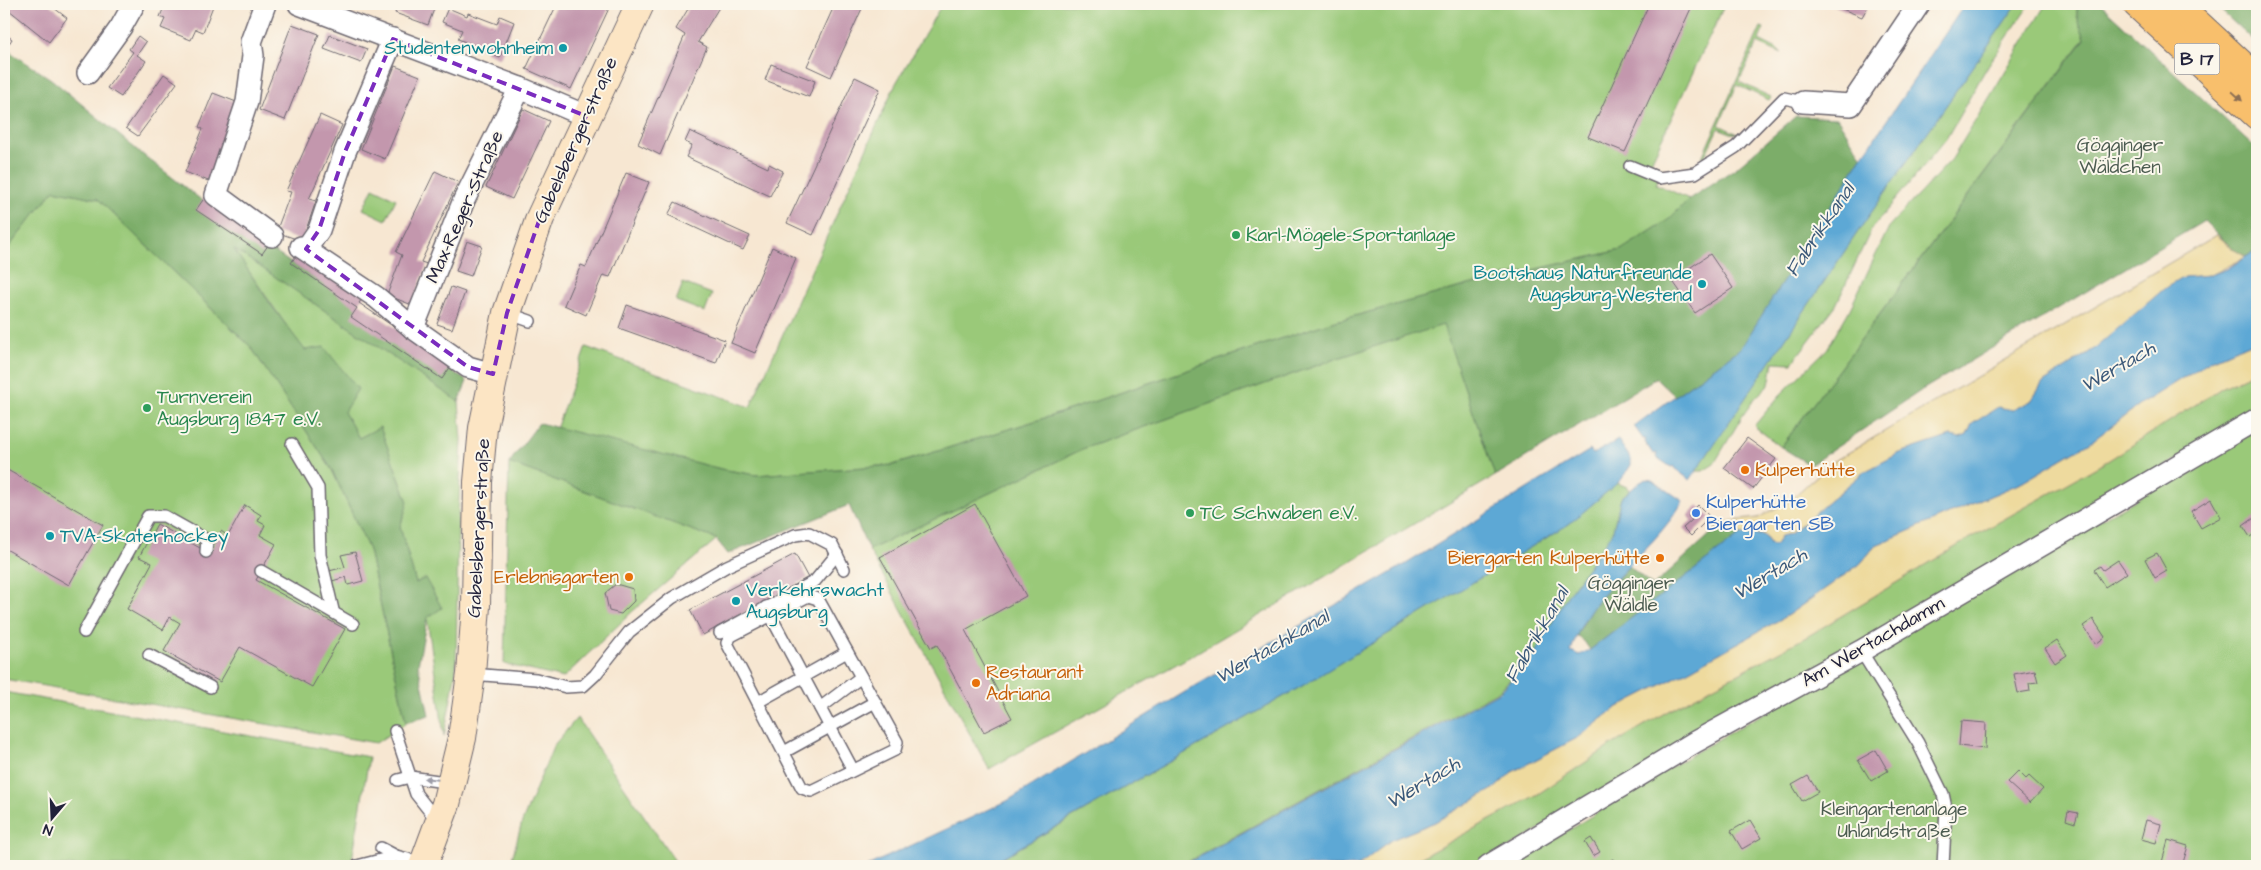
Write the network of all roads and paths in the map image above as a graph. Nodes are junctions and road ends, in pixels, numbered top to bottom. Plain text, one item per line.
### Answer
1 (134, 4) edge
2 (265, 4) edge
3 (299, 4) edge
4 (640, 4) edge
5 (1919, 4) edge
6 (2137, 4) edge
7 (2176, 4) edge
8 (393, 39) junction
9 (88, 73) dead end
10 (2257, 79) edge
11 (520, 88) junction
12 (1803, 102) joint
13 (2257, 115) edge
14 (586, 116) junction
15 (1630, 166) dead end
16 (272, 236) dead end
17 (413, 328) junction
18 (493, 374) junction
19 (2257, 419) edge
20 (292, 444) dead end
21 (206, 552) dead end
22 (837, 554) junction
23 (844, 569) dead end
24 (261, 571) dead end
25 (332, 610) junction
26 (768, 611) junction
27 (353, 624) dead end
28 (84, 632) dead end
29 (720, 632) dead end
30 (1861, 651) junction
31 (847, 652) junction
32 (149, 655) dead end
33 (471, 674) junction
34 (803, 676) junction
35 (861, 677) junction
36 (210, 687) dead end
37 (758, 702) junction
38 (875, 702) junction
39 (820, 708) junction
40 (830, 727) junction
41 (394, 731) dead end
42 (784, 752) junction
43 (853, 770) junction
44 (404, 779) junction
45 (452, 783) junction
46 (439, 823) junction
47 (381, 848) dead end
48 (396, 856) junction
49 (416, 863) edge
50 (357, 866) edge
51 (1488, 866) edge
52 (1943, 866) edge

1 - 9 street
2 - 16 street
3 - 8 street
4 - 14 street, Gabelsbergerstraße
5 - 12 street
6 -> 13 highway, B 17
7 - 10 highway, B 17
8 - 11 street
8 - 17 street
11 - 14 street
11 - 17 street, Max-Reger-Straße
12 - 15 lane
14 - 18 street, Gabelsbergerstraße
17 - 18 street
18 - 33 street, Gabelsbergerstraße
19 - 30 street, Am Wertachdamm
20 - 25 lane
21 - 28 lane
22 - 23 lane
22 - 26 lane
22 - 33 lane
24 - 25 lane
25 - 27 lane
26 - 29 lane
26 - 31 lane
26 - 34 lane
26 - 37 lane
30 - 51 street, Am Wertachdamm
30 - 52 lane
31 - 34 lane
31 - 35 lane
32 - 36 lane
33 - 45 street, Gabelsbergerstraße
34 - 37 lane
34 - 39 lane
35 - 38 lane
35 - 39 lane
37 - 42 lane
38 - 40 lane
38 - 43 lane
39 - 40 lane
40 - 42 lane
40 - 43 lane
41 - 44 lane
42 - 43 lane
45 -> 44 lane
44 - 46 lane
45 - 46 street, Gabelsbergerstraße
46 - 49 street, Gabelsbergerstraße
47 - 48 lane
48 - 49 lane
48 - 50 lane

